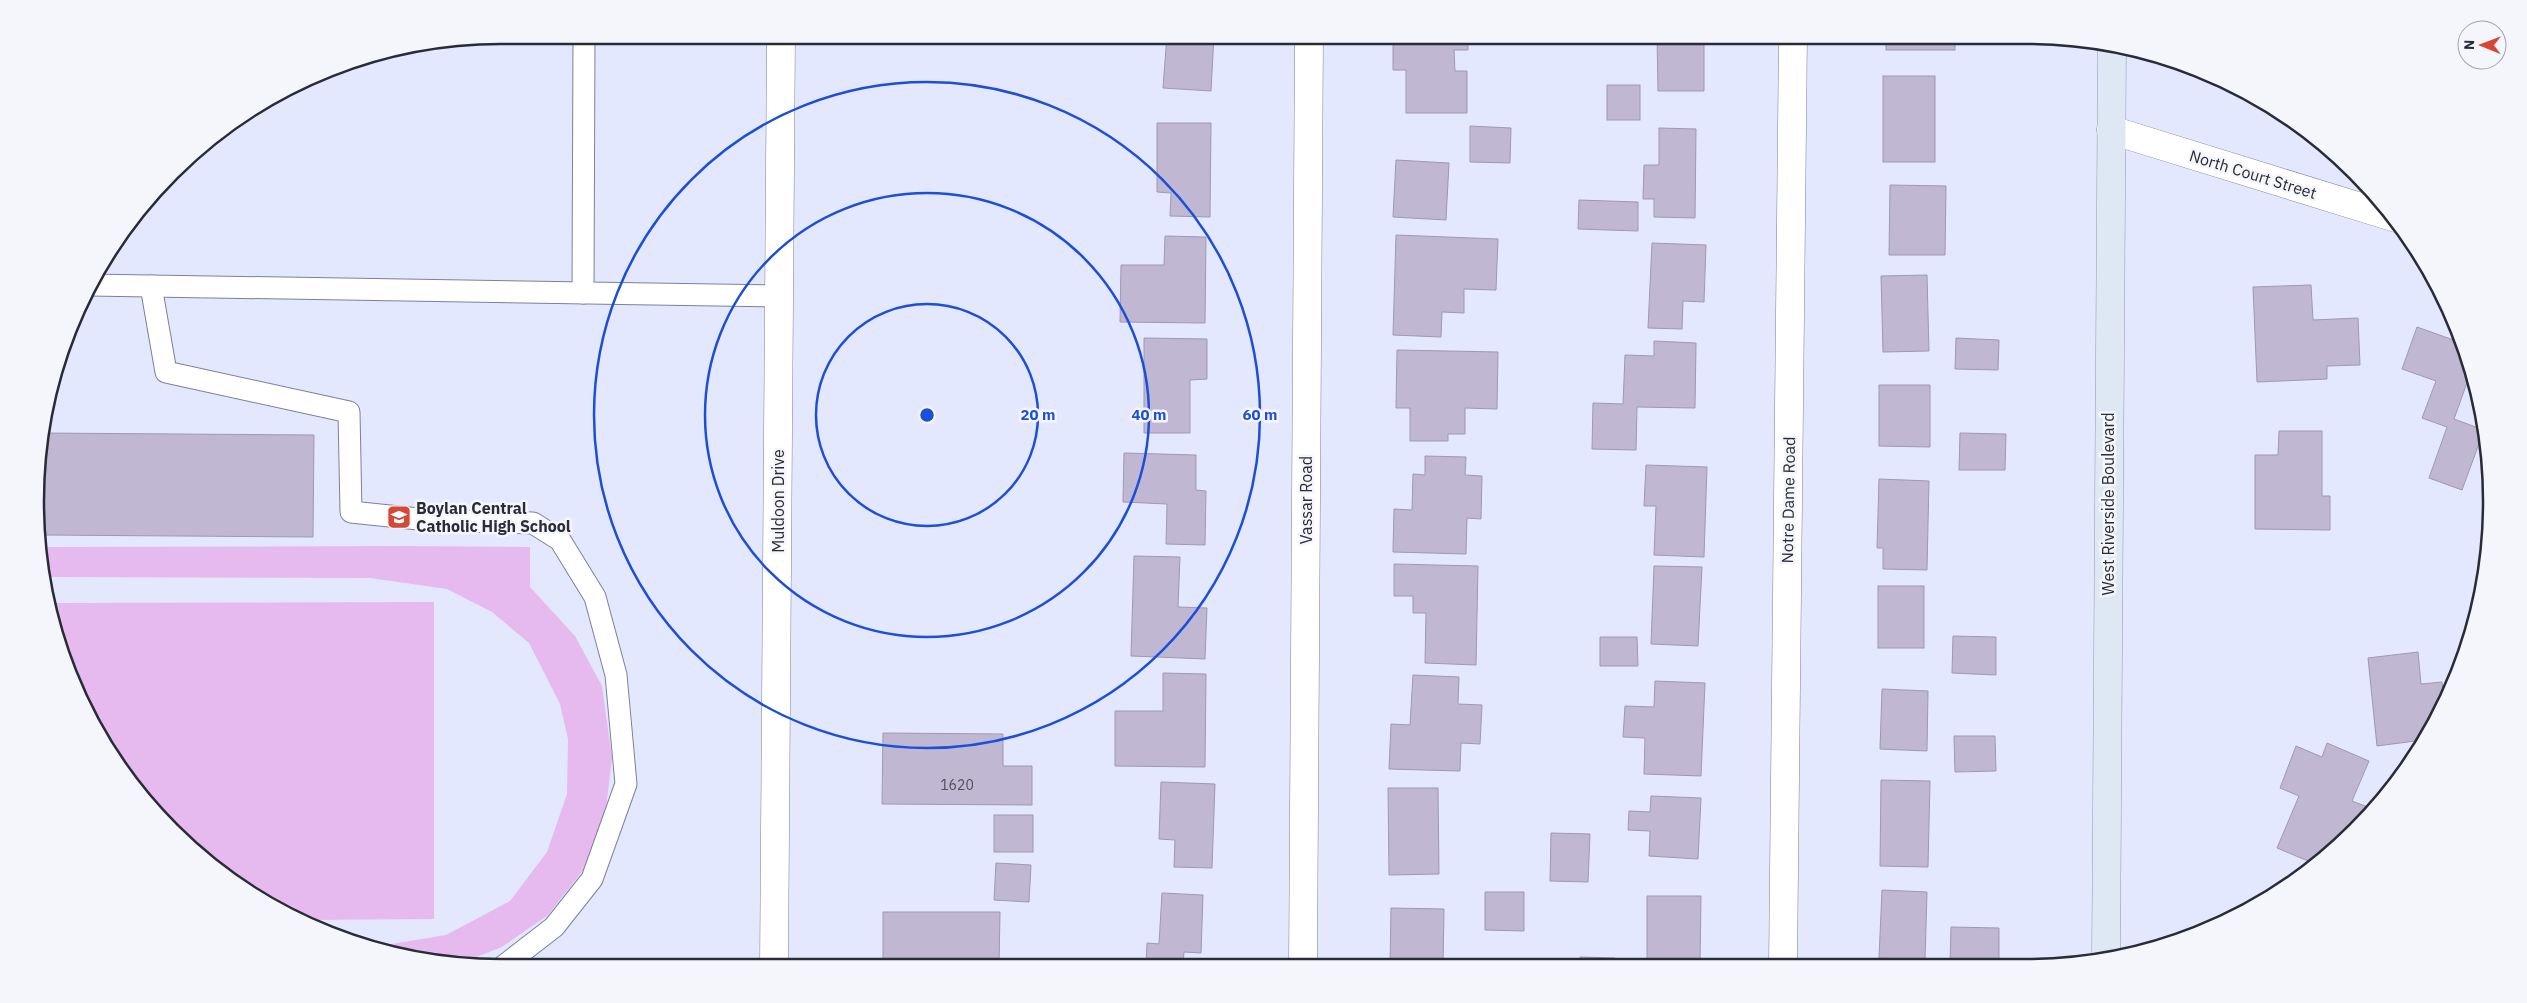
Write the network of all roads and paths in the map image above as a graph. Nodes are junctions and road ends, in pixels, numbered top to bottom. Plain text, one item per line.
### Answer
1 (584, 44) edge
2 (781, 44) edge
3 (1309, 44) edge
4 (1793, 44) edge
5 (2112, 52) edge
6 (2111, 130) junction
7 (2381, 213) edge
8 (98, 286) edge
9 (151, 286) junction
10 (583, 293) junction
11 (779, 296) junction
12 (2106, 951) edge
13 (513, 959) edge
14 (774, 959) edge
15 (1304, 959) edge
16 (1783, 959) edge

1 - 10 lane
2 - 11 street, Muldoon Drive
3 - 15 street, Vassar Road
4 - 16 street, Notre Dame Road
5 - 6 main road, West Riverside Boulevard
6 - 7 street, North Court Street
6 - 12 main road, West Riverside Boulevard
8 - 9 lane
9 - 10 lane
9 - 13 lane
10 - 11 lane
11 - 14 street, Muldoon Drive

